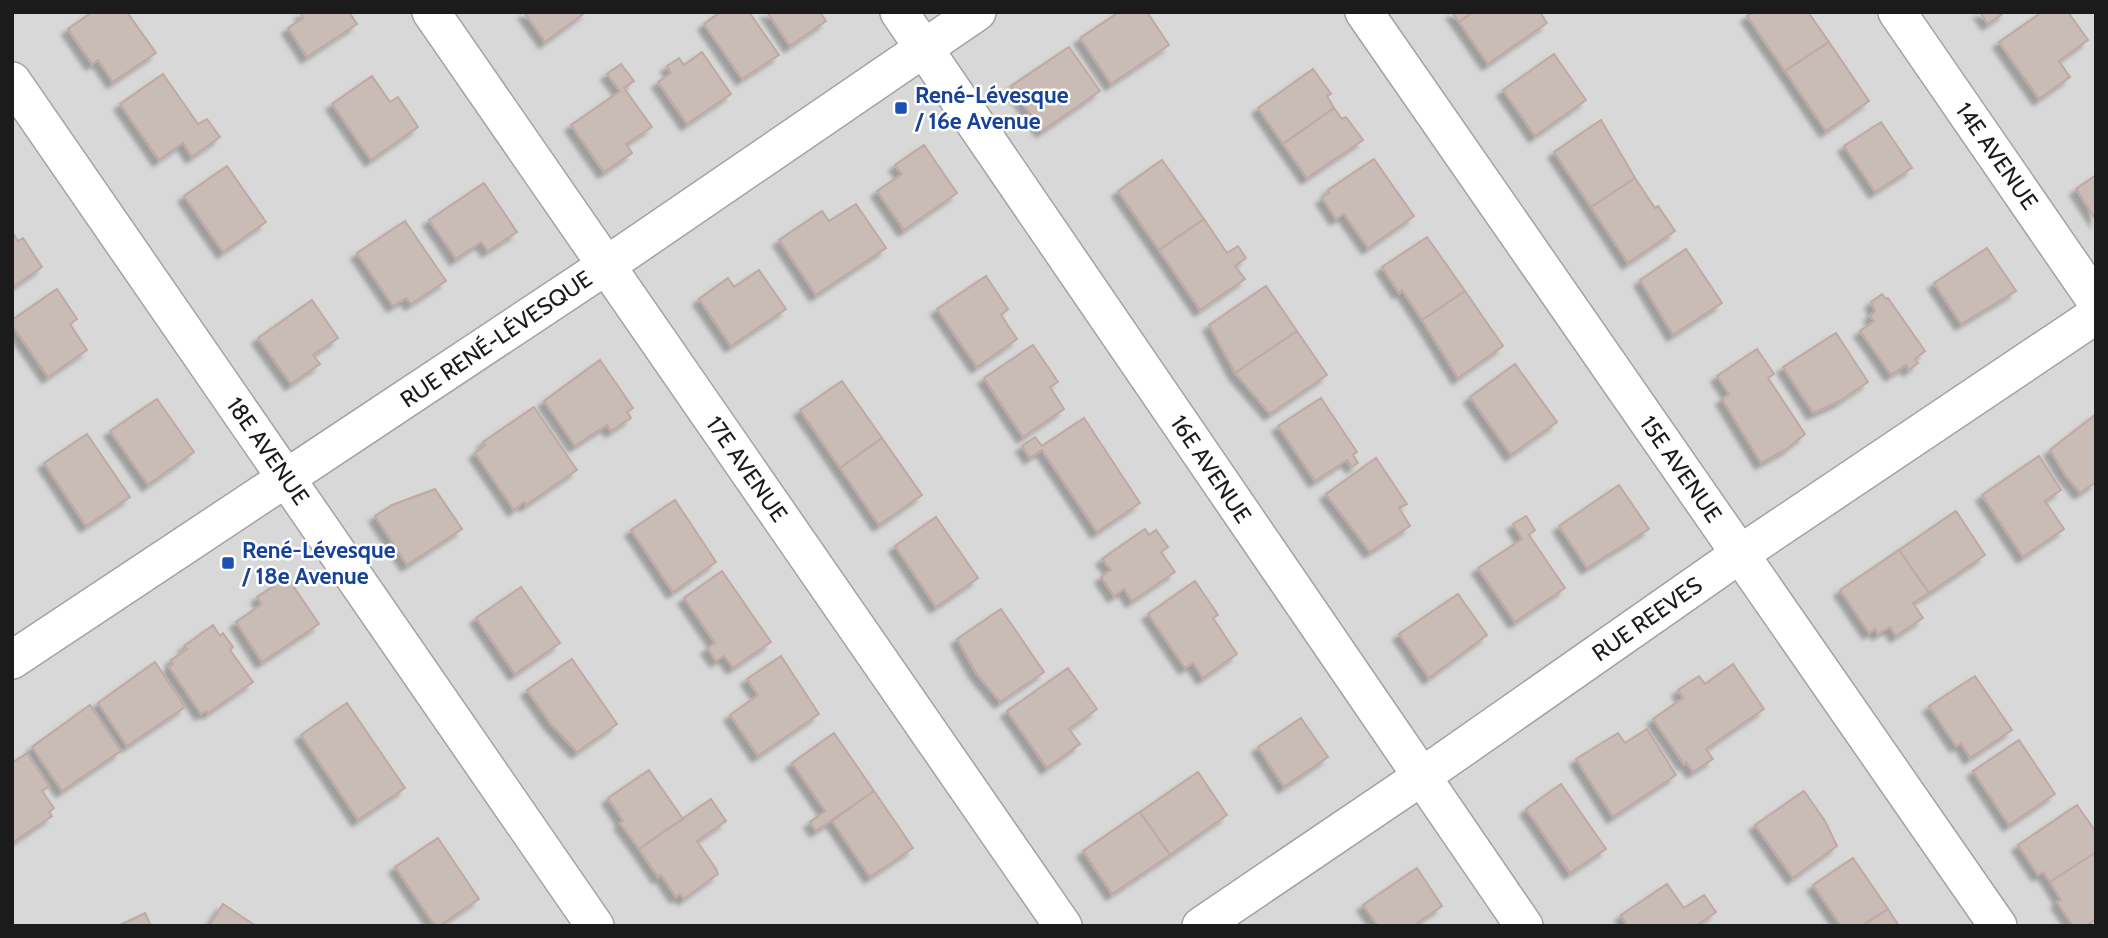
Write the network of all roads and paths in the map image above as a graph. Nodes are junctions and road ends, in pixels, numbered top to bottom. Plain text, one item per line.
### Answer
1 (431, 12) edge
2 (899, 12) edge
3 (976, 12) edge
4 (1364, 12) edge
5 (1897, 12) edge
6 (923, 48) junction
7 (12, 81) edge
8 (607, 265) junction
9 (2096, 301) edge
10 (2096, 315) edge
11 (288, 478) junction
12 (1740, 554) junction
13 (12, 660) edge
14 (1421, 777) junction
15 (595, 926) edge
16 (1063, 926) edge
17 (1201, 926) edge
18 (1524, 926) edge
19 (1998, 926) edge

1 - 8 street, 17E AVENUE
2 - 6 street, 16E AVENUE
3 - 6 street, RUE RENÉ-LÉVESQUE
4 - 12 street, 15E AVENUE
5 - 9 street, 14E AVENUE
6 - 8 street, RUE RENÉ-LÉVESQUE
6 - 14 street, 16E AVENUE
7 - 11 street, 18E AVENUE
8 - 11 street, RUE RENÉ-LÉVESQUE
8 - 16 street, 17E AVENUE
10 - 12 street, RUE REEVES
11 - 13 street, RUE RENÉ-LÉVESQUE
11 - 15 street, 18E AVENUE
12 - 14 street, RUE REEVES
12 - 19 street, 15E AVENUE
14 - 17 street, RUE REEVES
14 - 18 street, 16E AVENUE

